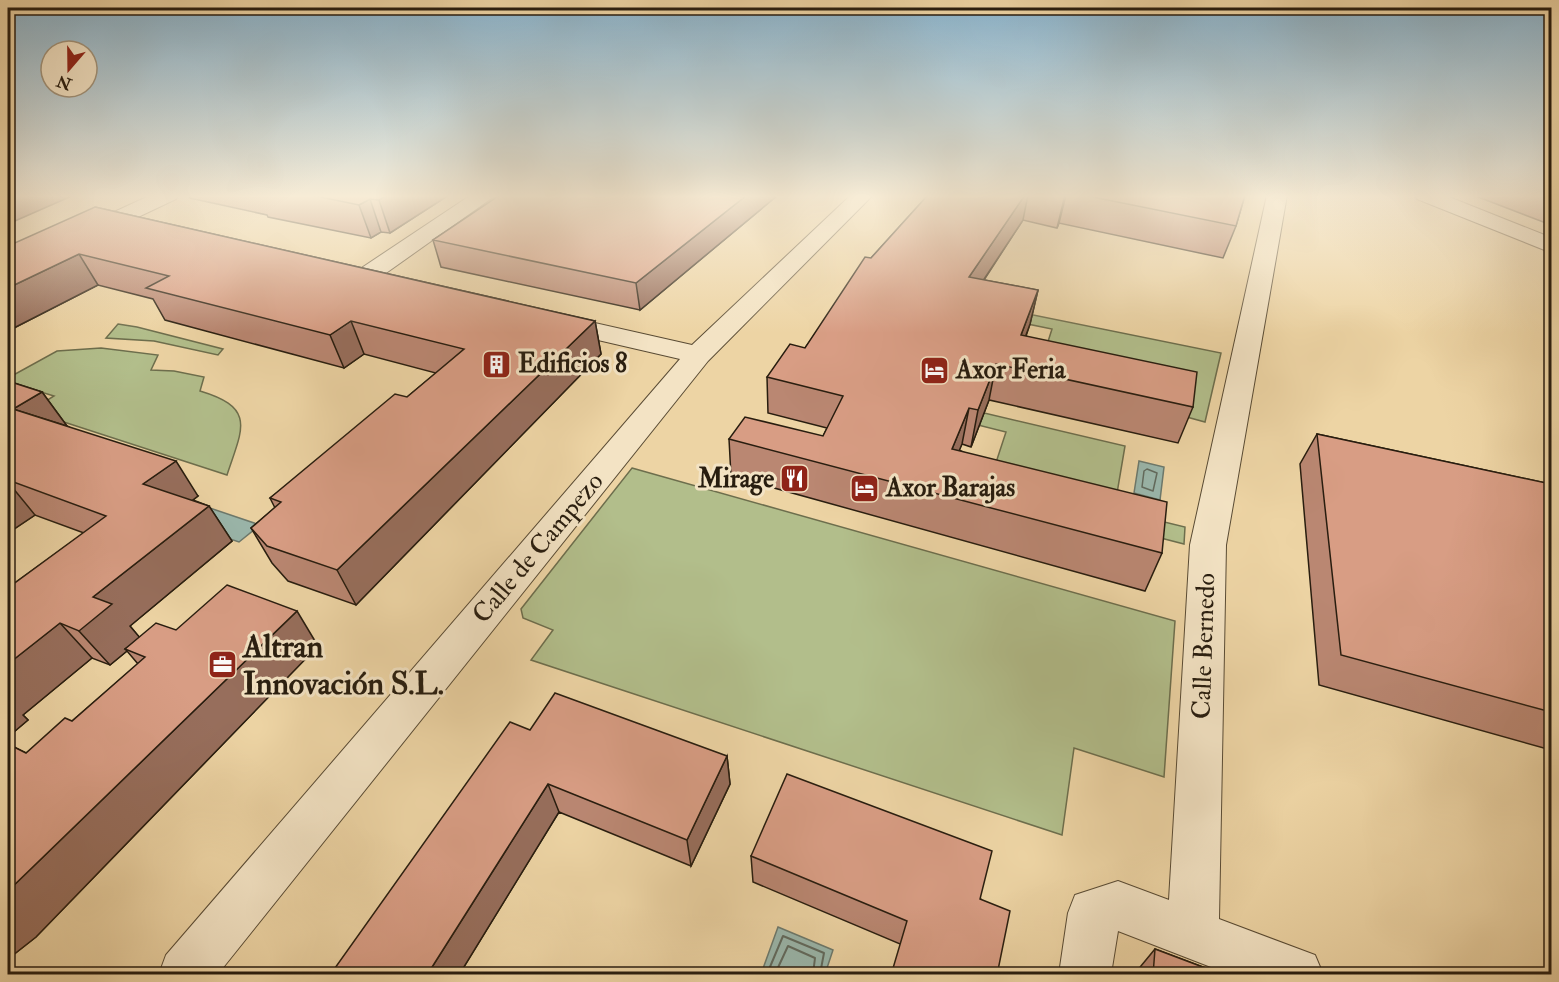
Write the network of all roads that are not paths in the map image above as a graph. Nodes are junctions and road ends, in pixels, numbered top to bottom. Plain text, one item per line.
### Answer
1 (72, 241) edge
2 (410, 241) edge
3 (816, 241) edge
4 (1268, 241) edge
5 (8, 270) edge
6 (392, 285) edge
7 (529, 316) edge
8 (698, 355) junction
9 (1192, 936) junction
10 (185, 975) edge
11 (1085, 975) edge
12 (1296, 975) edge

1 - 5 street
2 - 6 street
3 - 8 street, Calle de Campezo
4 - 9 street, Calle Bernedo
7 - 8 street
8 - 10 street, Calle de Campezo
9 - 11 street
9 - 12 street

